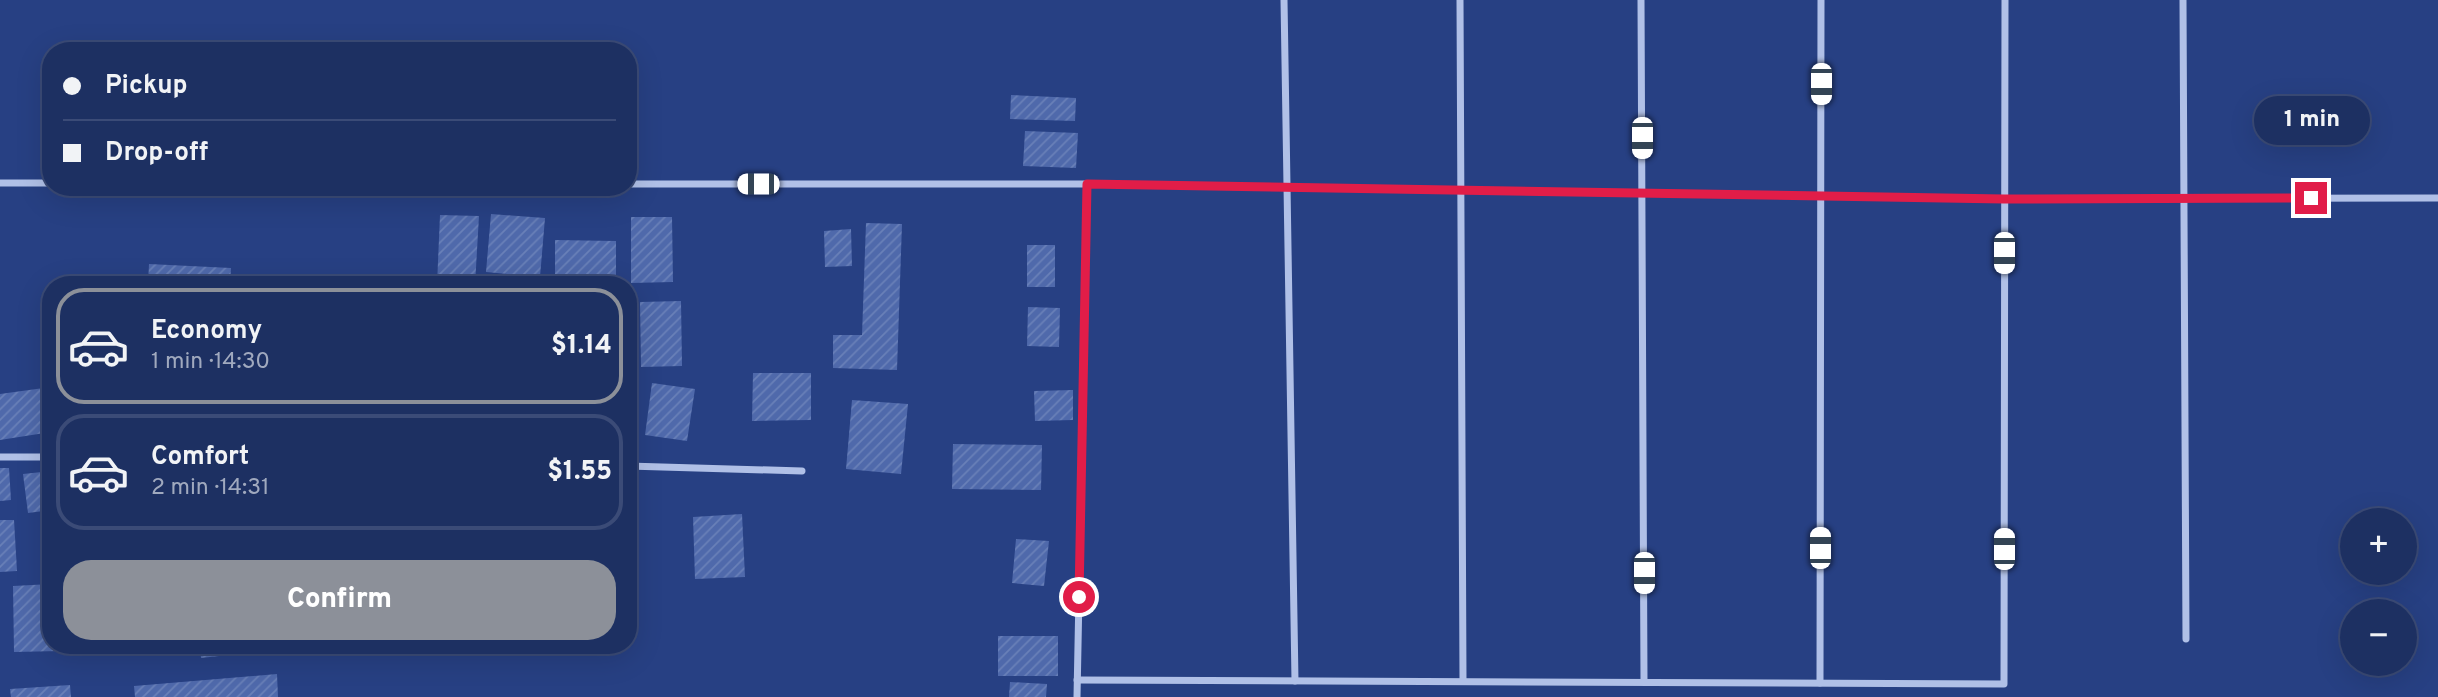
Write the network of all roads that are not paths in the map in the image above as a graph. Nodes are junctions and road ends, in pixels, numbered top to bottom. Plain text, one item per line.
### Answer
1 (1284, 0) edge
2 (1460, 0) edge
3 (1642, 0) edge
4 (1821, 0) edge
5 (2005, 0) edge
6 (2182, 0) edge
7 (0, 183) edge
8 (42, 183) edge
9 (637, 184) edge
10 (1087, 184) junction
11 (1287, 187) junction
12 (1461, 190) junction
13 (1642, 193) junction
14 (1821, 196) junction
15 (2183, 198) junction
16 (2438, 198) edge
17 (2004, 199) junction
18 (0, 457) edge
19 (42, 457) edge
20 (637, 466) edge
21 (802, 471) dead end
22 (2186, 639) dead end
23 (1077, 680) junction
24 (1295, 681) junction
25 (1463, 681) junction
26 (1644, 682) junction
27 (1820, 683) junction
28 (1077, 697) edge

1 - 11 street
2 - 12 street
3 - 13 street
4 - 14 street
5 - 17 street
6 - 15 street
7 - 8 street
9 - 10 street
10 - 11 street
10 - 23 street
11 - 12 street
11 - 24 street
12 - 13 street
12 - 25 street
13 - 14 street
13 - 26 street
14 - 17 street
14 - 27 street
15 - 16 street
15 - 17 street
15 - 22 street
17 - 27 street
18 - 19 street
20 - 21 street
23 - 24 street
23 - 28 street
24 - 25 street
25 - 26 street
26 - 27 street

